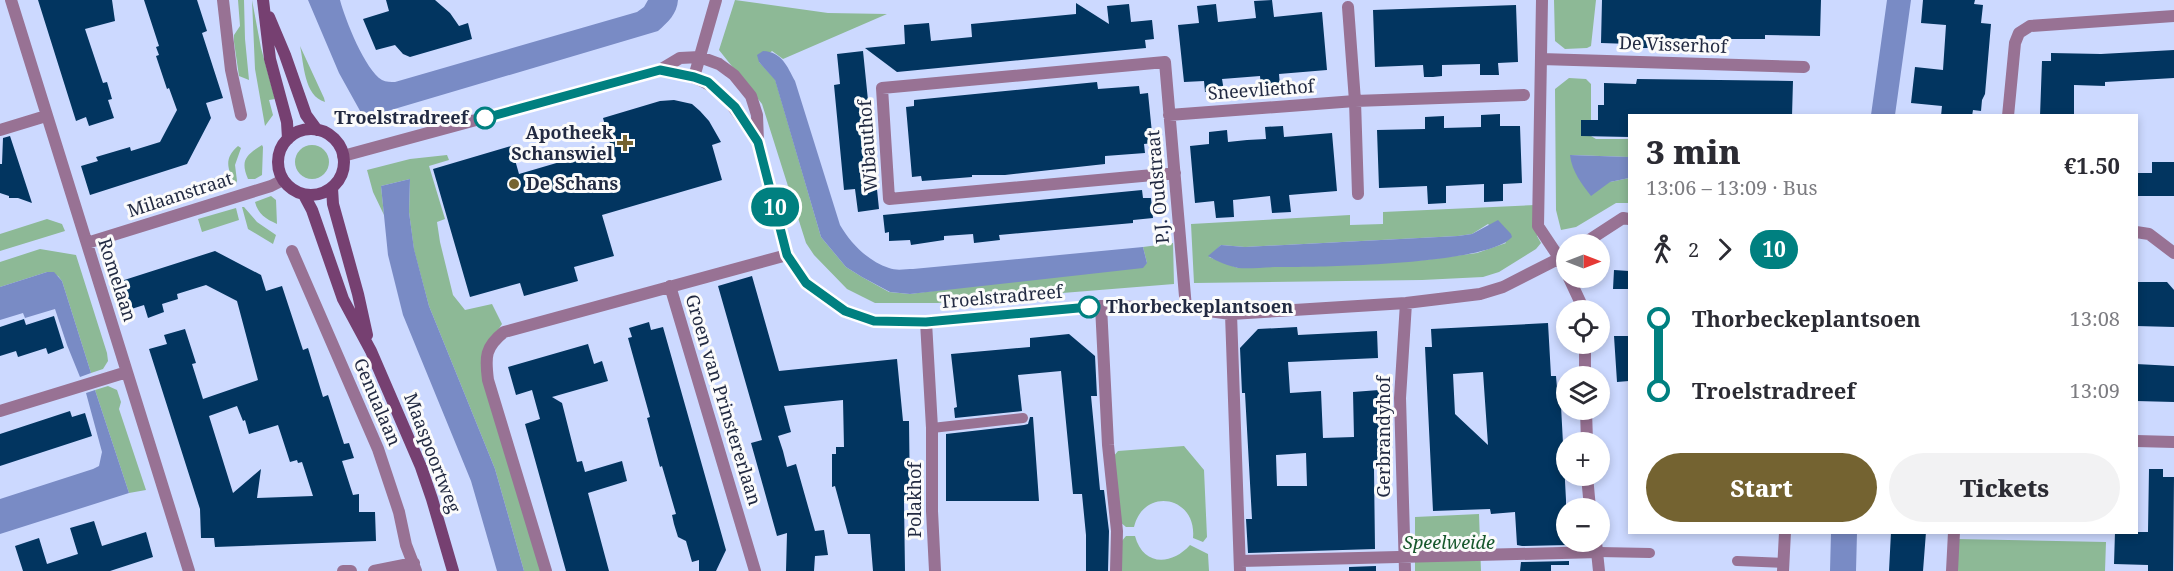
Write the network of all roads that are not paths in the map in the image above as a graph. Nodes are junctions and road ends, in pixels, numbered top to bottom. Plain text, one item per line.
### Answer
1 (11, 0) edge
2 (223, 0) edge
3 (716, 0) edge
4 (1542, 0) edge
5 (263, 3) edge
6 (1348, 7) dead end
7 (2174, 16) edge
8 (700, 57) junction
9 (1541, 59) junction
10 (1165, 62) joint
11 (1804, 67) dead end
12 (660, 70) junction
13 (694, 77) junction
14 (1524, 95) dead end
15 (1355, 101) junction
16 (2008, 114) edge
17 (241, 115) dead end
18 (1169, 115) junction
19 (46, 116) junction
20 (0, 130) edge
21 (317, 130) junction
22 (288, 139) junction
23 (758, 142) junction
24 (343, 156) junction
25 (1175, 172) junction
26 (283, 180) junction
27 (332, 188) junction
28 (1358, 194) dead end
29 (304, 195) junction
30 (1628, 219) edge
31 (2138, 232) edge
32 (1598, 234) edge
33 (87, 243) junction
34 (1556, 248) edge
35 (292, 251) dead end
36 (2174, 253) edge
37 (787, 255) junction
38 (1556, 260) edge
39 (670, 286) junction
40 (1406, 303) junction
41 (1101, 306) junction
42 (1186, 308) junction
43 (1231, 314) junction
44 (926, 322) junction
45 (371, 351) junction
46 (127, 372) junction
47 (0, 411) edge
48 (1023, 418) dead end
49 (932, 428) junction
50 (2138, 441) edge
51 (2174, 442) edge
52 (1785, 534) edge
53 (1954, 534) edge
54 (1610, 548) edge
55 (1556, 549) edge
56 (1597, 552) edge
57 (1650, 553) dead end
58 (1404, 558) junction
59 (1737, 561) dead end
60 (1240, 566) edge
61 (415, 567) edge
62 (1783, 567) edge
63 (189, 571) edge
64 (343, 571) edge
65 (351, 571) edge
66 (374, 571) edge
67 (453, 571) edge
68 (546, 571) edge
69 (755, 571) edge
70 (934, 571) edge
71 (1116, 571) edge
72 (1405, 571) edge
73 (1599, 571) edge
74 (1952, 571) edge

1 - 19 street, Romelaan
2 - 17 street
3 - 8 street
4 - 9 street
5 - 21 main road
5 - 22 main road
6 - 15 street
7 - 16 street
8 - 12 street, Troelstradreef
8 - 13 street
8 - 23 street, Troelstradreef
9 - 11 street, De Visserhof
9 - 34 street
10 - 18 street, P.J. Oudstraat
10 - 25 street, Wibauthof
12 - 13 street, Troelstradreef
12 - 24 street, Troelstradreef
13 - 23 street, Troelstradreef
14 - 15 street, Sneevliethof
15 - 18 street, Sneevliethof
15 - 28 street
18 - 25 street, P.J. Oudstraat
19 - 20 street
19 - 33 street, Romelaan
21 - 22 main road
21 - 24 main road
22 - 26 main road
23 - 37 street, Troelstradreef
24 - 27 main road
25 - 42 street, P.J. Oudstraat
26 - 29 main road
26 - 33 street, Milaanstraat
27 - 29 main road
27 - 45 main road, Maaspoortweg
29 - 45 main road, Maaspoortweg
30 - 32 street
31 - 36 street
33 - 46 street, Romelaan
35 - 61 street, Genualaan
37 - 39 street, Groen van Prinstererlaan
37 - 44 street, Troelstradreef
38 - 40 street, Troelstradreef
39 - 68 street
39 - 69 street, Groen van Prinstererlaan
40 - 43 street, Troelstradreef
40 - 58 street, Gerbrandyhof
41 - 42 street, Troelstradreef
41 - 44 street, Troelstradreef
41 - 71 street
42 - 43 street, Troelstradreef
43 - 60 street
44 - 49 street, Polakhof
45 - 67 main road, Maaspoortweg
46 - 47 street
46 - 63 street, Romelaan
48 - 49 lane
49 - 70 street, Polakhof
50 - 51 street
52 - 62 street
53 - 74 street
54 - 57 lane
55 - 58 street
56 - 73 street
58 - 60 street
58 - 72 street, Gerbrandyhof
59 - 62 lane
61 - 66 street
64 - 65 street

